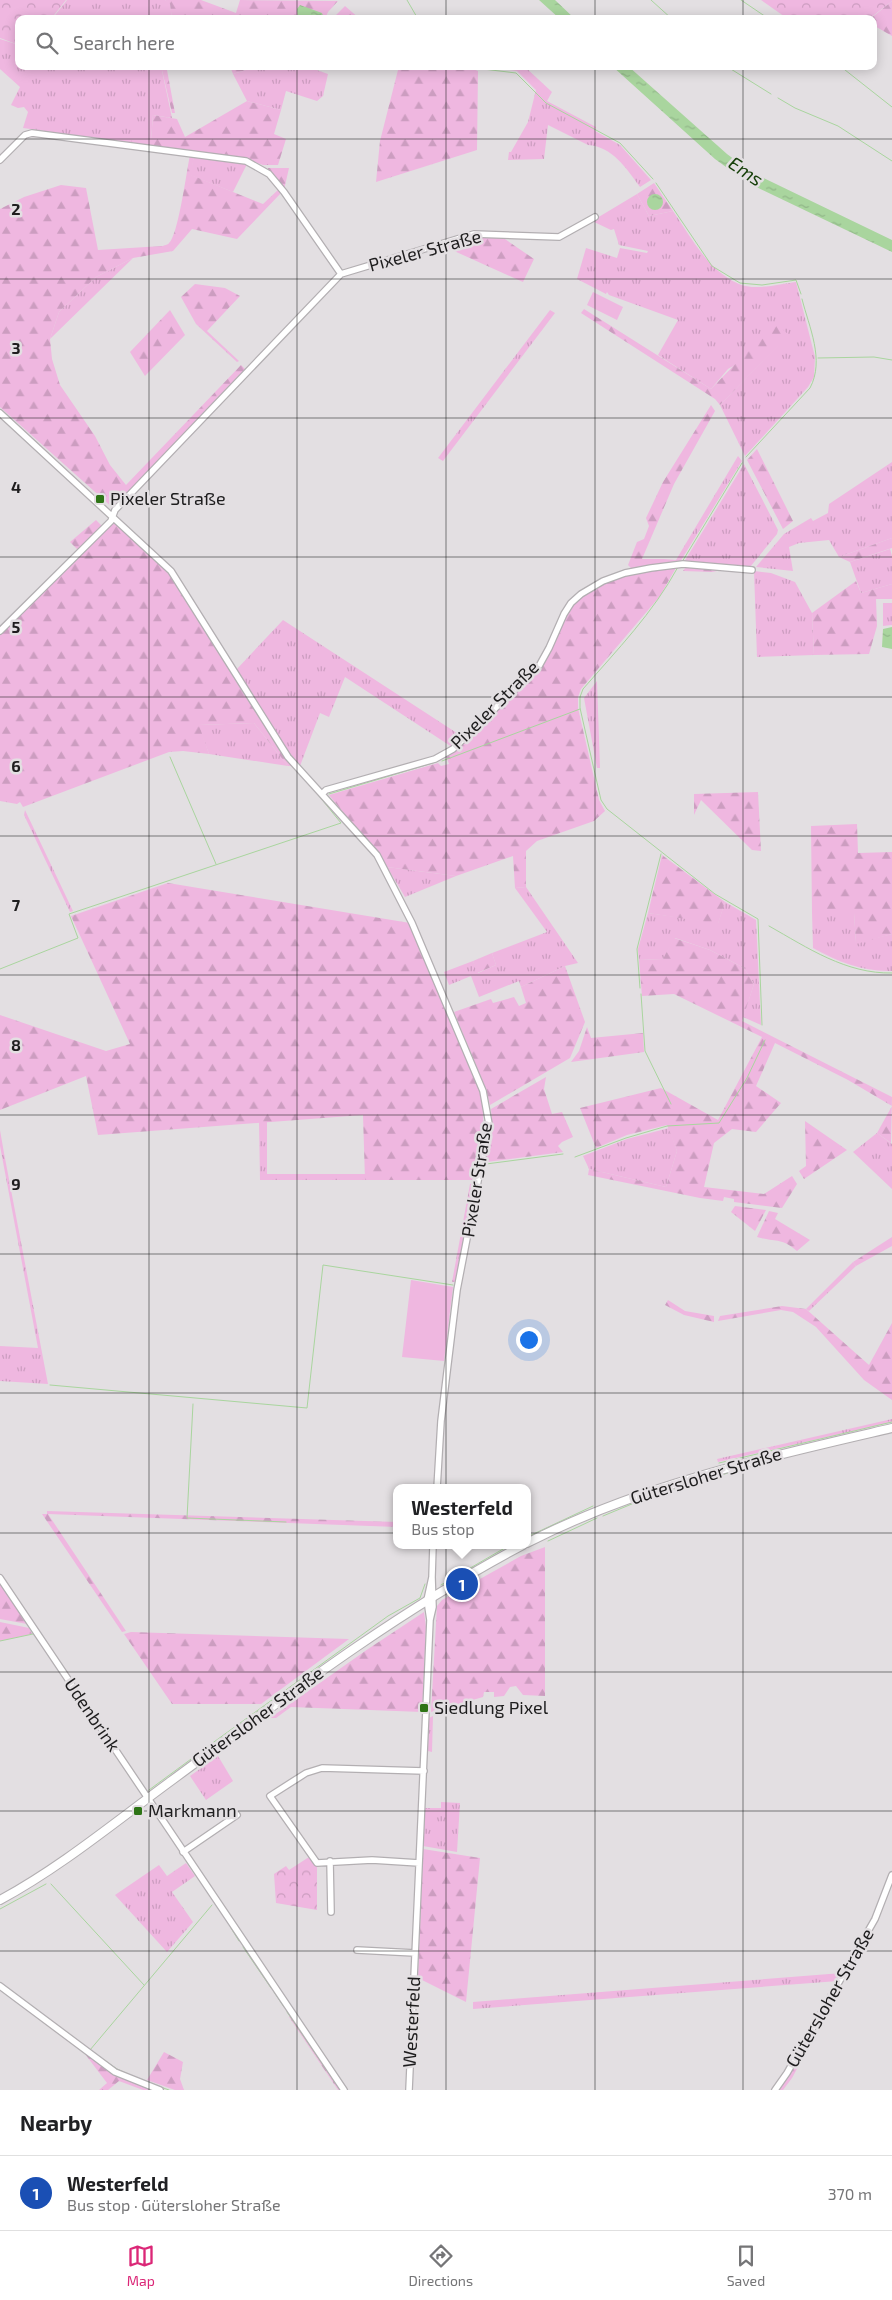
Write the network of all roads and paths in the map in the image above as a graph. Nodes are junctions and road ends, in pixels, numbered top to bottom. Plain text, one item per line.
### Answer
1 (0, 160) edge
2 (595, 217) dead end
3 (341, 274) junction
4 (0, 413) edge
5 (113, 516) junction
6 (752, 570) dead end
7 (0, 631) edge
8 (322, 794) junction
9 (892, 1428) edge
10 (437, 1484) edge
11 (531, 1541) edge
12 (433, 1549) edge
13 (517, 1549) edge
14 (0, 1578) edge
15 (430, 1598) junction
16 (424, 1771) junction
17 (147, 1798) junction
18 (237, 1815) dead end
19 (183, 1852) junction
20 (330, 1861) junction
21 (419, 1863) junction
22 (892, 1875) edge
23 (0, 1900) edge
24 (330, 1912) dead end
25 (357, 1950) dead end
26 (415, 1953) junction
27 (0, 1986) edge
28 (160, 2090) edge
29 (344, 2090) edge
30 (409, 2090) edge
31 (775, 2090) edge

1 - 3 street
2 - 3 street, Pixeler Straße
3 - 5 street, Pixeler Straße
4 - 5 street, Pixeler Straße
5 - 7 street, Pixeler Straße
5 - 8 street, Pixeler Straße
6 - 8 street, Pixeler Straße
8 - 10 street, Pixeler Straße
9 - 11 main road, Gütersloher Straße
12 - 15 street
13 - 15 main road, Gütersloher Straße
14 - 17 street, Udenbrink
15 - 16 street, Westerfeld
15 - 17 main road, Gütersloher Straße
16 - 20 street
16 - 21 street, Westerfeld
17 - 19 street, Udenbrink
17 - 23 main road, Gütersloher Straße
18 - 19 street
19 - 29 street, Udenbrink
20 - 21 street
20 - 24 street
21 - 26 street, Westerfeld
22 - 31 street, Gütersloher Straße
25 - 26 street, Westerfeld
26 - 30 street, Westerfeld
27 - 28 street

